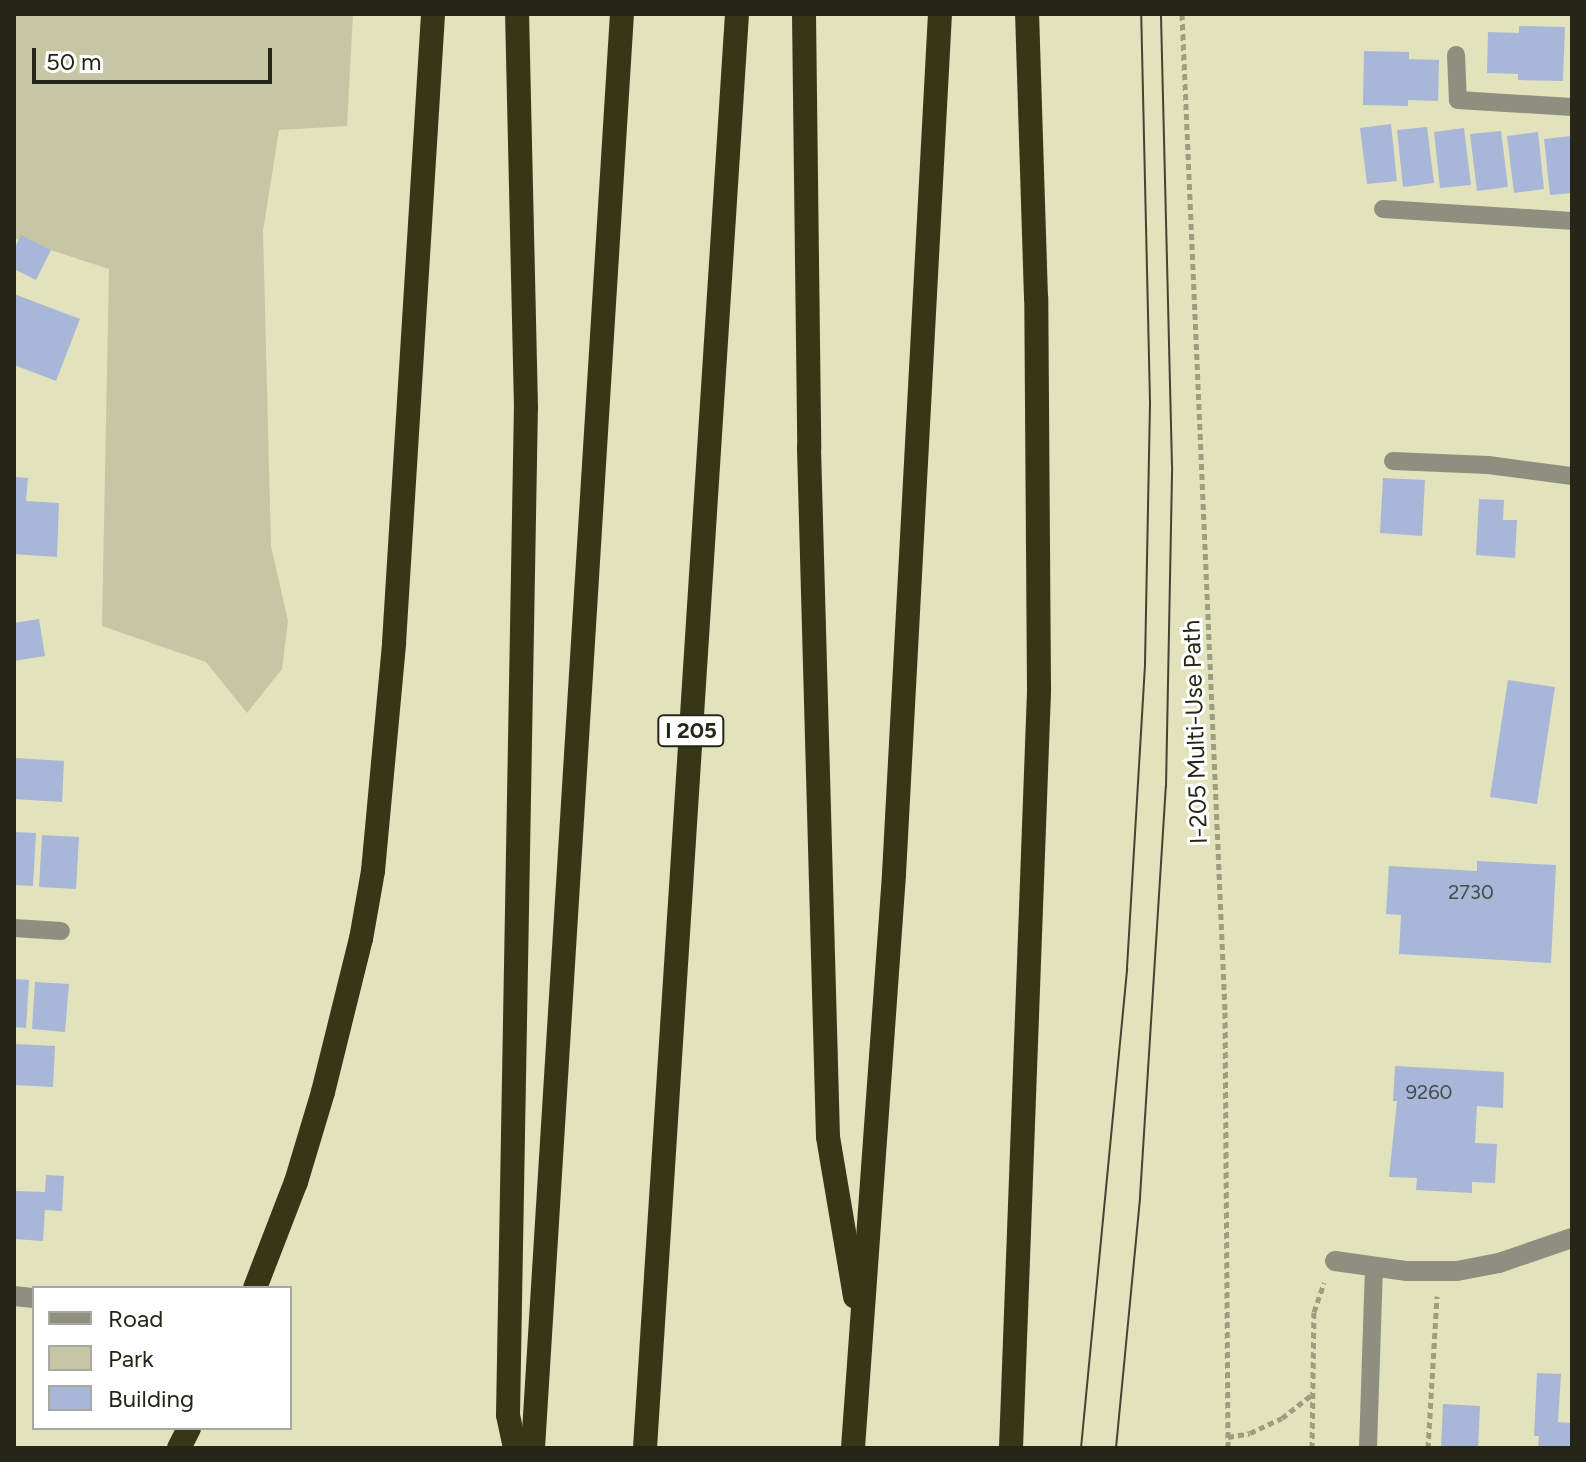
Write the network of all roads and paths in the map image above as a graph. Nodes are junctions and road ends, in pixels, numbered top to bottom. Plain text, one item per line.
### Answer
1 (433, 14) edge
2 (517, 14) edge
3 (622, 14) edge
4 (737, 14) edge
5 (804, 14) edge
6 (940, 14) edge
7 (1027, 14) edge
8 (1182, 14) edge
9 (1456, 55) dead end
10 (1572, 107) edge
11 (1383, 209) dead end
12 (1572, 221) edge
13 (1393, 461) dead end
14 (1572, 476) edge
15 (14, 928) edge
16 (61, 931) dead end
17 (1572, 1238) edge
18 (1335, 1261) joint
19 (1374, 1266) junction
20 (1438, 1271) junction
21 (256, 1286) edge
22 (862, 1334) junction
23 (1314, 1394) junction
24 (188, 1430) edge
25 (1228, 1437) junction
26 (179, 1448) edge
27 (515, 1448) edge
28 (533, 1448) edge
29 (645, 1448) edge
30 (853, 1448) edge
31 (1011, 1448) edge
32 (1228, 1448) edge
33 (1312, 1448) edge
34 (1368, 1448) edge
35 (1428, 1448) edge

1 - 21 highway
2 - 27 highway
3 - 28 highway
4 - 29 highway, I 205
5 - 22 highway
6 - 22 highway
7 - 31 highway
8 - 25 path, I-205 Multi-Use Path
9 - 10 lane
11 - 12 lane
13 - 14 lane
15 - 16 lane
17 - 20 street
18 - 19 street
18 - 23 path
19 - 20 street
19 - 34 lane
20 - 35 path
22 - 30 highway
23 - 25 path
23 - 33 path
24 - 26 highway
25 - 32 path, I-205 Multi-Use Path

